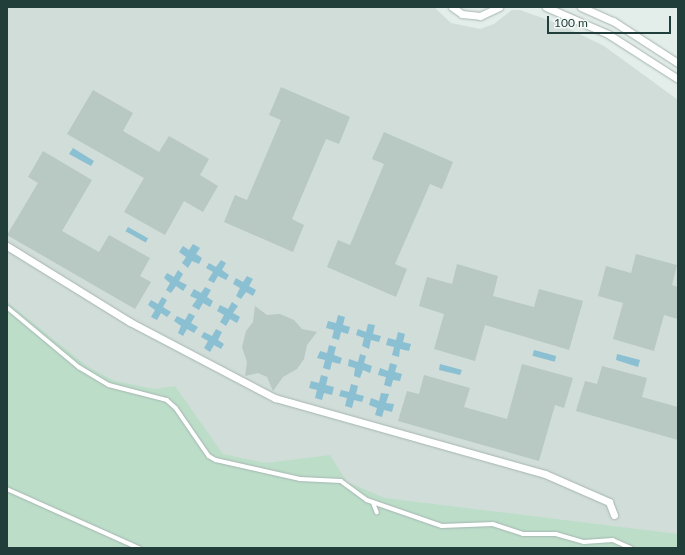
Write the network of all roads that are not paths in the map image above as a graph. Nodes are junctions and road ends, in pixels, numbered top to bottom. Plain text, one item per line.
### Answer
1 (452, 7) edge
2 (498, 7) edge
3 (546, 7) edge
4 (581, 7) edge
5 (678, 63) edge
6 (678, 79) edge
7 (7, 246) edge
8 (7, 307) edge
9 (7, 489) edge
10 (373, 502) junction
11 (377, 512) dead end
12 (614, 515) dead end
13 (139, 548) edge
14 (631, 548) edge

1 - 2 street
3 - 6 street
4 - 5 street
7 - 12 street
8 - 10 lane
9 - 13 lane
10 - 11 lane
10 - 14 lane

